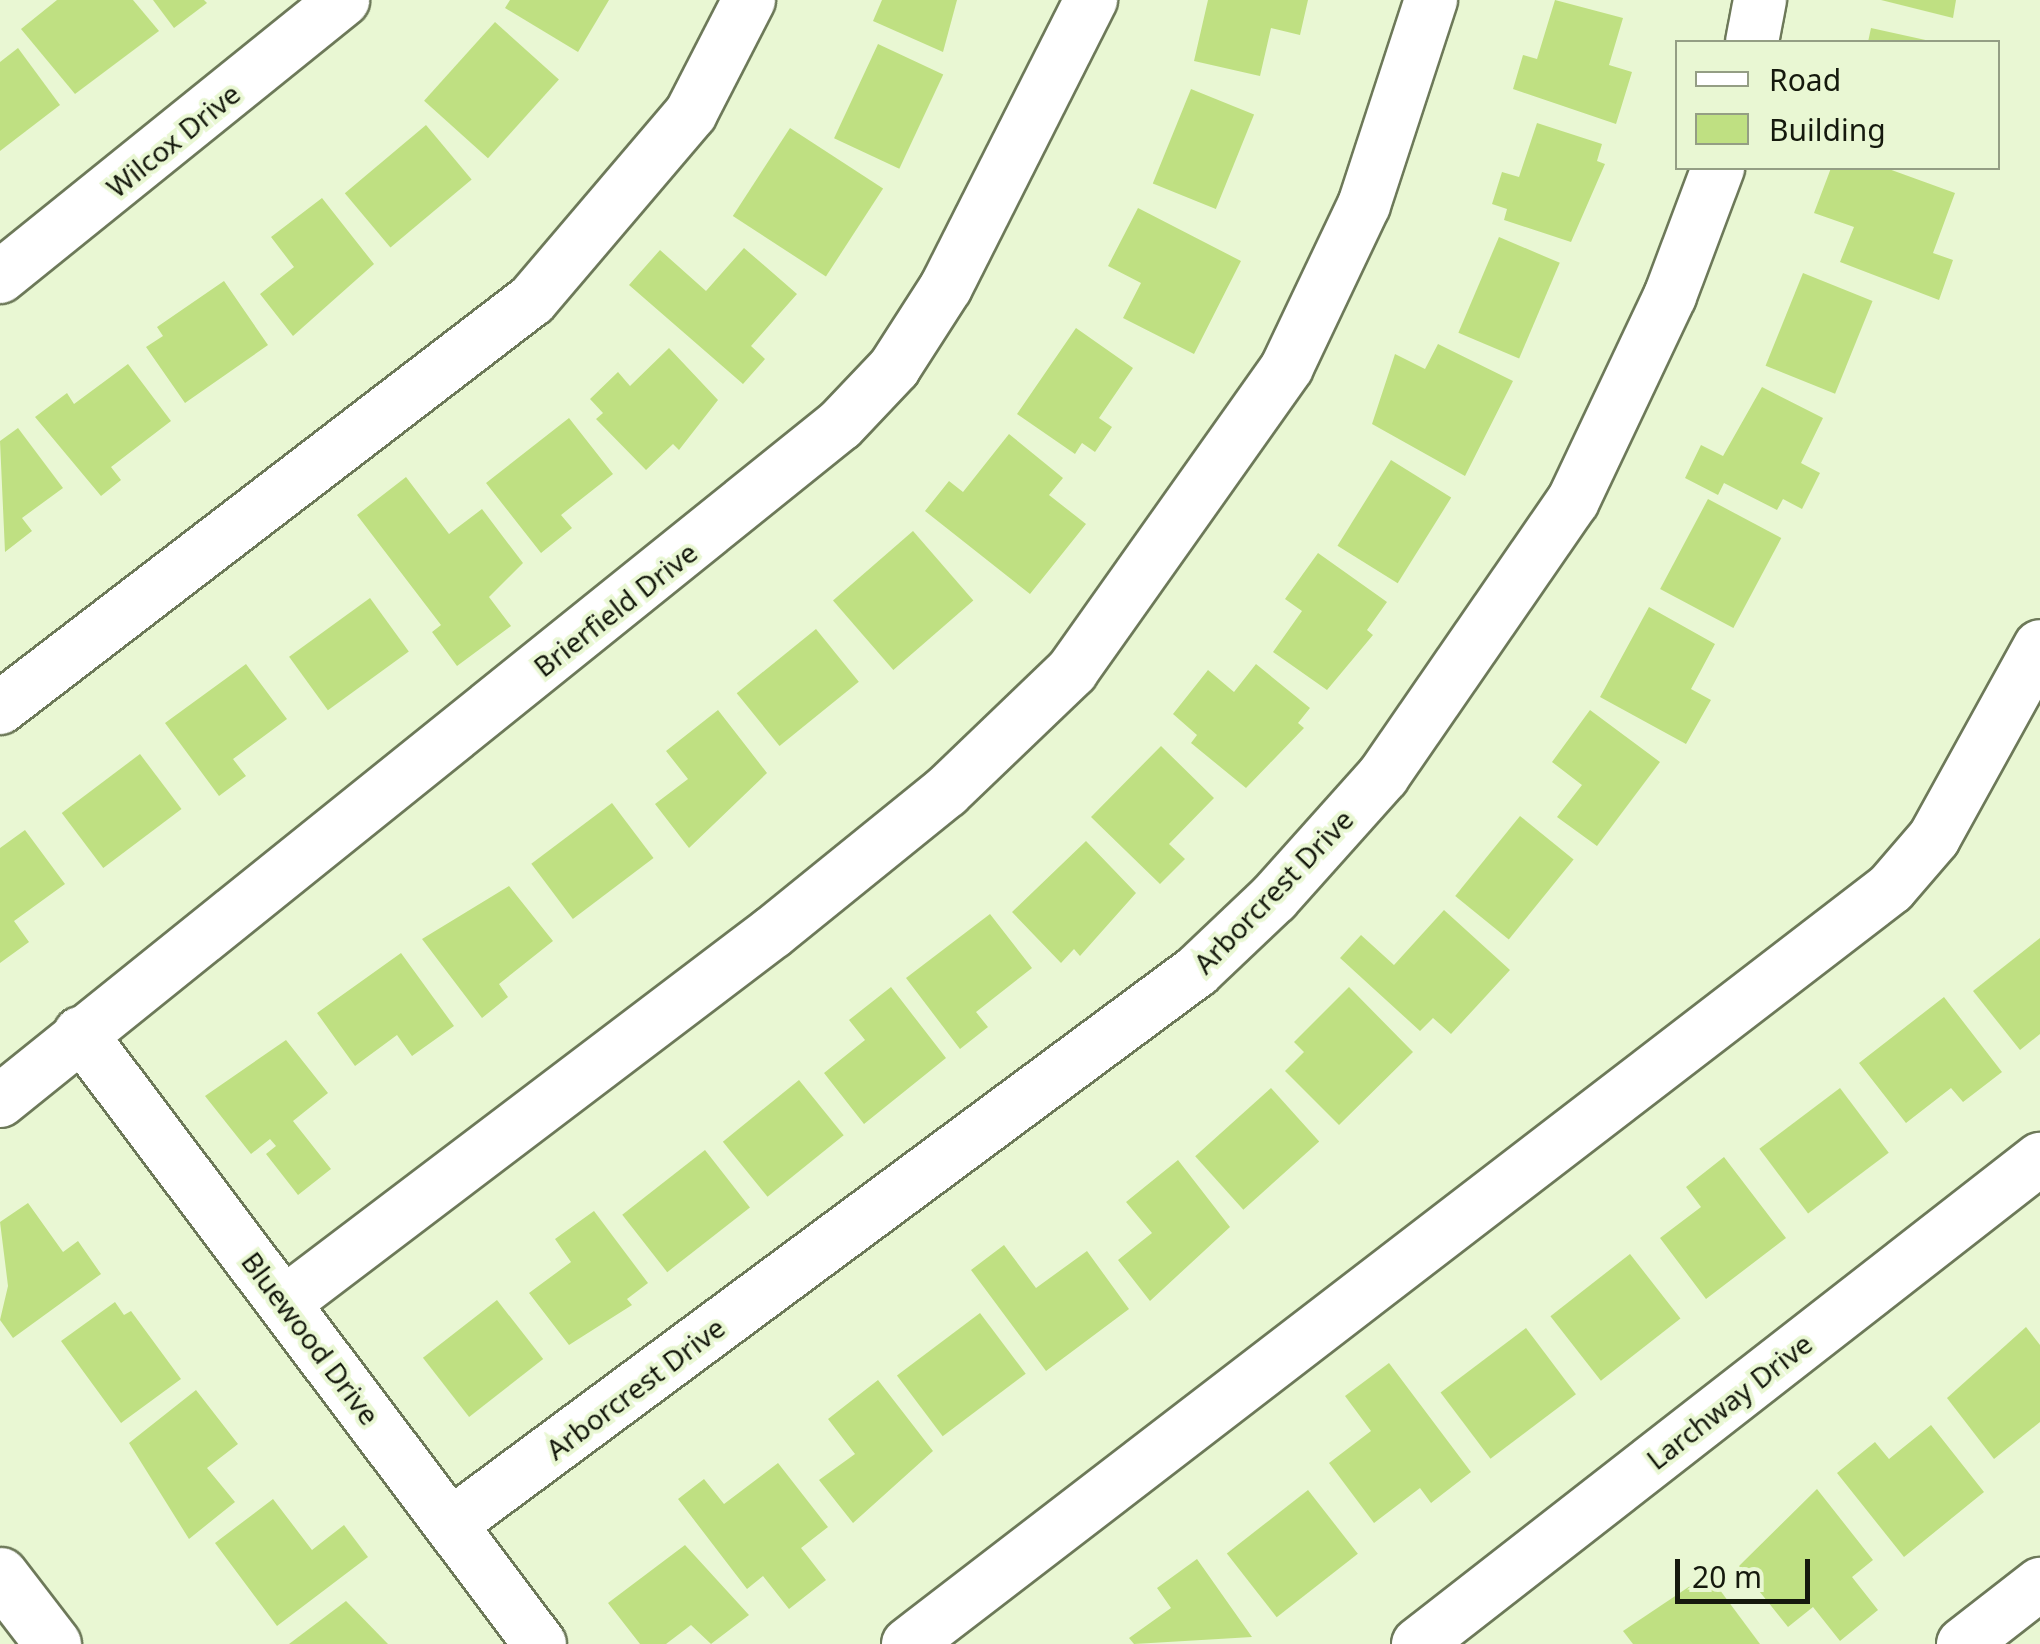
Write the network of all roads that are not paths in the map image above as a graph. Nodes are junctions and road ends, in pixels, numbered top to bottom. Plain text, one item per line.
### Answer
1 (344, 0) edge
2 (749, 0) edge
3 (1091, 0) edge
4 (1430, 0) edge
5 (1760, 0) edge
6 (1752, 40) edge
7 (1717, 170) edge
8 (0, 276) edge
9 (2040, 646) edge
10 (0, 708) edge
11 (80, 1033) junction
12 (0, 1101) edge
13 (2040, 1158) edge
14 (284, 1303) junction
15 (451, 1524) junction
16 (0, 1575) edge
17 (2040, 1584) edge
18 (53, 1644) edge
19 (540, 1644) edge
20 (908, 1644) edge
21 (1418, 1644) edge
22 (1962, 1644) edge

1 - 8 street, Wilcox Drive
2 - 10 street
3 - 11 street, Brierfield Drive
4 - 14 street
5 - 6 street
7 - 15 street, Arborcrest Drive
9 - 20 street
11 - 12 street, Brierfield Drive
11 - 14 street, Bluewood Drive
13 - 21 street, Larchway Drive
14 - 15 street, Bluewood Drive
15 - 19 street, Bluewood Drive
16 - 18 main road
17 - 22 street

